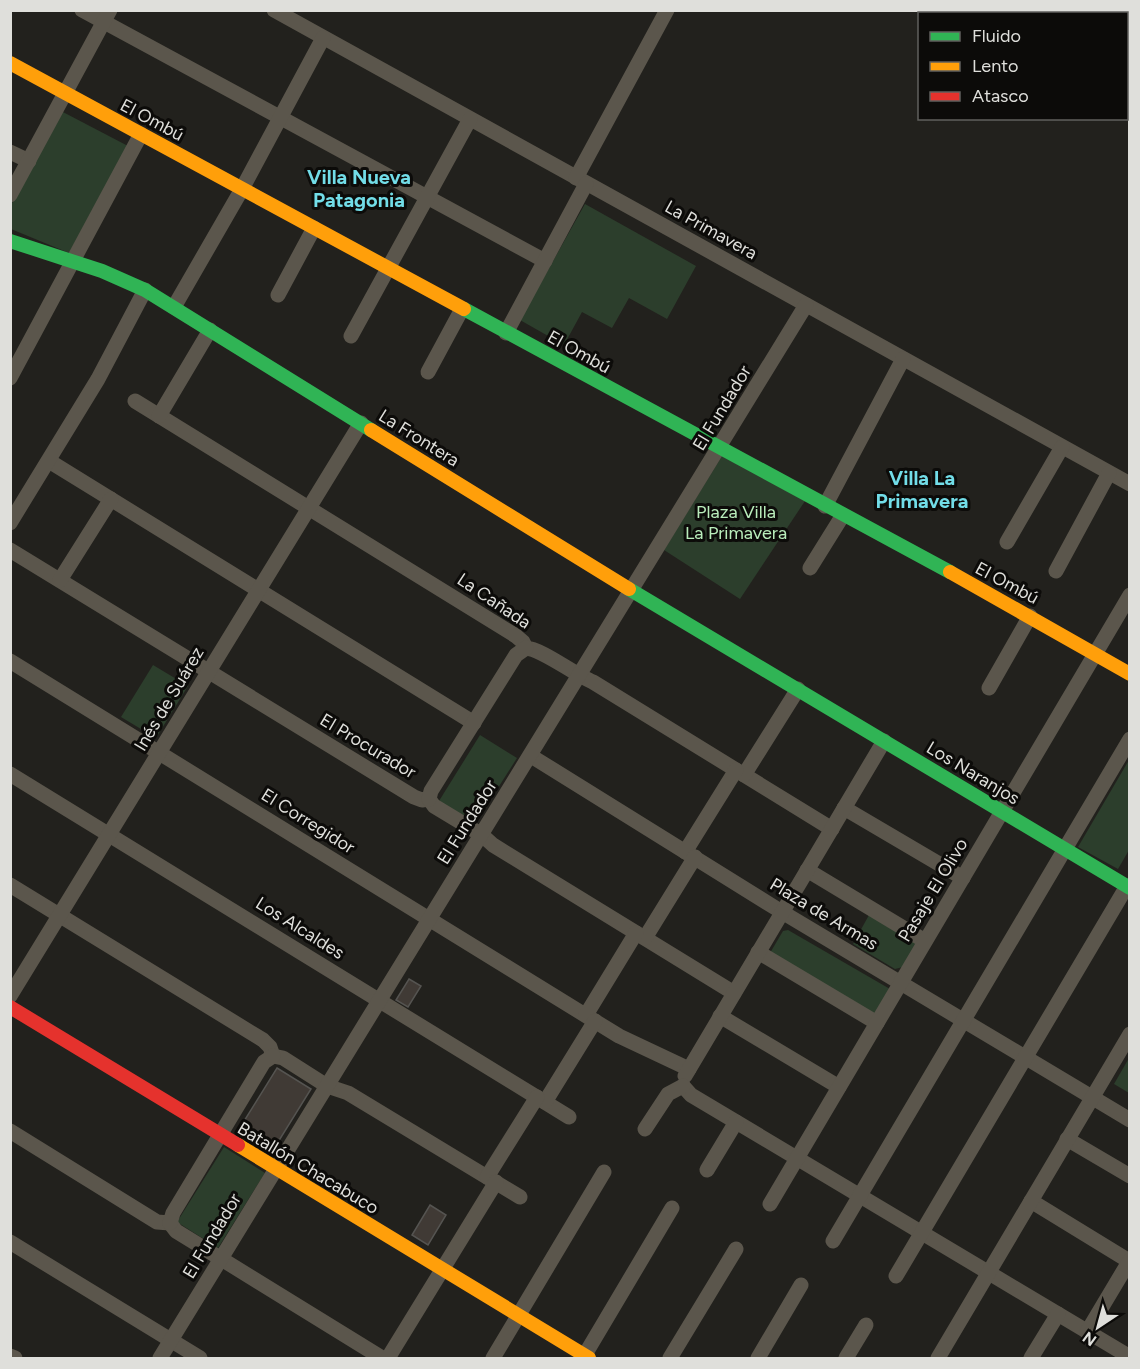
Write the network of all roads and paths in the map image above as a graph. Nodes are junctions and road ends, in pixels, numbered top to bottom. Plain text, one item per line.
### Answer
1 (82, 10) edge
2 (274, 10) edge
3 (667, 10) edge
4 (107, 16) edge
5 (323, 38) junction
6 (10, 63) edge
7 (65, 93) junction
8 (280, 118) junction
9 (470, 119) junction
10 (141, 134) junction
11 (10, 152) edge
12 (29, 161) junction
13 (581, 181) junction
14 (242, 189) junction
15 (10, 195) edge
16 (427, 197) junction
17 (314, 228) junction
18 (10, 241) edge
19 (72, 261) junction
20 (545, 261) junction
21 (388, 268) junction
22 (144, 290) junction
23 (278, 295) dead end
24 (806, 305) junction
25 (174, 307) junction
26 (462, 309) junction
27 (210, 330) junction
28 (506, 333) junction
29 (351, 336) dead end
30 (903, 359) junction
31 (428, 372) dead end
32 (10, 378) edge
33 (135, 401) dead end
34 (159, 416) junction
35 (361, 423) junction
36 (1062, 447) junction
37 (720, 449) junction
38 (49, 461) junction
39 (1109, 473) junction
40 (1130, 484) edge
41 (111, 499) junction
42 (825, 506) junction
43 (309, 508) junction
44 (843, 515) junction
45 (10, 523) edge
46 (1007, 542) dead end
47 (10, 550) edge
48 (810, 568) dead end
49 (1056, 571) dead end
50 (60, 580) junction
51 (260, 589) junction
52 (633, 591) junction
53 (1130, 595) edge
54 (1030, 616) junction
55 (526, 648) junction
56 (1095, 653) junction
57 (10, 661) edge
58 (209, 671) junction
59 (1130, 674) edge
60 (579, 677) junction
61 (989, 688) dead end
62 (798, 689) junction
63 (474, 723) junction
64 (1130, 739) edge
65 (884, 741) junction
66 (159, 753) junction
67 (531, 756) junction
68 (740, 773) junction
69 (10, 774) edge
70 (429, 799) junction
71 (844, 808) junction
72 (1002, 812) junction
73 (832, 829) junction
74 (109, 834) junction
75 (482, 835) junction
76 (1065, 849) junction
77 (690, 855) junction
78 (807, 870) junction
79 (963, 878) junction
80 (10, 885) edge
81 (1128, 887) edge
82 (782, 912) junction
83 (60, 915) junction
84 (430, 919) junction
85 (641, 936) junction
86 (925, 941) junction
87 (758, 952) junction
88 (901, 983) junction
89 (734, 993) junction
90 (10, 996) edge
91 (380, 1001) junction
92 (10, 1007) edge
93 (720, 1016) junction
94 (590, 1018) junction
95 (964, 1020) junction
96 (877, 1023) junction
97 (1130, 1034) edge
98 (273, 1056) junction
99 (1025, 1057) junction
100 (688, 1069) junction
101 (327, 1086) junction
102 (683, 1086) junction
103 (839, 1087) junction
104 (1092, 1097) junction
105 (541, 1099) junction
106 (569, 1117) dead end
107 (1130, 1120) edge
108 (736, 1122) junction
109 (645, 1129) dead end
110 (10, 1131) edge
111 (220, 1135) junction
112 (1067, 1139) junction
113 (797, 1158) junction
114 (275, 1169) junction
115 (707, 1170) dead end
116 (604, 1172) dead end
117 (1130, 1176) edge
118 (492, 1180) junction
119 (860, 1196) junction
120 (520, 1197) dead end
121 (1031, 1201) junction
122 (770, 1204) dead end
123 (672, 1208) dead end
124 (171, 1223) junction
125 (922, 1233) junction
126 (833, 1241) dead end
127 (10, 1242) edge
128 (736, 1249) dead end
129 (221, 1258) junction
130 (1129, 1260) edge
131 (442, 1270) junction
132 (988, 1273) junction
133 (896, 1276) dead end
134 (801, 1285) dead end
135 (1058, 1314) junction
136 (518, 1316) junction
137 (866, 1325) dead end
138 (1087, 1332) junction
139 (171, 1340) junction
140 (10, 1356) edge
141 (1123, 1356) edge
142 (381, 1358) edge
143 (585, 1358) edge
144 (15, 1359) edge
145 (160, 1359) edge
146 (200, 1359) edge
147 (493, 1359) edge
148 (670, 1359) edge
149 (758, 1359) edge
150 (846, 1359) edge
151 (938, 1359) edge
152 (1030, 1359) edge

1 - 4 street
2 - 5 street, La Primavera
3 - 13 street
4 - 7 street
4 - 8 street
5 - 8 street
5 - 9 street, La Primavera
6 - 7 street, El Ombú
7 - 10 street, El Ombú
7 - 12 street
8 - 14 street
8 - 16 street
9 - 13 street, La Primavera
9 - 16 street
10 - 14 street, El Ombú
10 - 19 street
11 - 12 street
12 - 15 street
13 - 20 street
13 - 24 street, La Primavera
14 - 17 street, El Ombú
14 - 25 street
16 - 20 street
16 - 21 street
17 - 21 street, El Ombú
17 - 23 street
18 - 19 street, La Frontera
19 - 22 street, La Frontera
19 - 32 street
20 - 28 street
21 - 26 street, El Ombú
21 - 29 street
22 - 25 street, La Frontera
22 - 38 street
24 - 30 street, La Primavera
24 - 37 street, El Fundador
25 - 27 street, La Frontera
26 - 28 street, El Ombú
26 - 31 street
27 - 34 street
27 - 35 street, La Frontera
28 - 37 street, El Ombú
30 - 36 street, La Primavera
30 - 42 street
33 - 34 street, La Cañada
34 - 43 street, La Cañada
35 - 43 street, Inés de Suárez
35 - 52 street, La Frontera
36 - 39 street, La Primavera
36 - 46 street
37 - 42 street, El Ombú
37 - 52 street, El Fundador
38 - 41 street
38 - 45 street
39 - 40 street, La Primavera
39 - 49 street
41 - 50 street
41 - 51 street
42 - 44 street, El Ombú
43 - 51 street, Inés de Suárez
43 - 55 street, La Cañada
44 - 48 street
44 - 54 street, El Ombú
47 - 50 street, El Procurador
50 - 58 street, El Procurador
51 - 58 street, Inés de Suárez
51 - 63 street
52 - 60 street, El Fundador
52 - 62 street, La Frontera
53 - 56 street, Pasaje El Olivo
54 - 56 street, El Ombú
54 - 61 street
55 - 60 street, La Cañada
55 - 63 street
56 - 59 street, El Ombú
56 - 72 street, Pasaje El Olivo
57 - 66 street, El Corregidor
58 - 66 street, Inés de Suárez
58 - 70 street, El Procurador
60 - 67 street, El Fundador
60 - 68 street, La Cañada
62 - 65 street, Los Naranjos
62 - 68 street
63 - 70 street
64 - 76 street
65 - 71 street
65 - 72 street, Los Naranjos
66 - 74 street, Inés de Suárez
66 - 84 street, El Corregidor
67 - 75 street, El Fundador
67 - 77 street, Plaza de Armas
68 - 73 street, La Cañada
68 - 77 street
69 - 74 street, Los Alcaldes
70 - 75 street, El Procurador
71 - 73 street
71 - 79 street
72 - 76 street, Los Naranjos
72 - 79 street, Pasaje El Olivo
73 - 78 street
74 - 83 street, Inés de Suárez
74 - 91 street, Los Alcaldes
75 - 84 street, El Fundador
75 - 85 street, El Procurador
76 - 81 street, Los Naranjos
76 - 95 street
77 - 82 street, Plaza de Armas
77 - 85 street
78 - 82 street
78 - 86 street
79 - 86 street, Pasaje El Olivo
80 - 83 street
81 - 99 street
82 - 87 street
82 - 88 street, Plaza de Armas
83 - 90 street, Inés de Suárez
83 - 98 street
84 - 91 street, El Fundador
84 - 94 street, El Corregidor
85 - 89 street, El Procurador
85 - 94 street
86 - 88 street, Pasaje El Olivo
87 - 89 street
87 - 96 street
88 - 95 street, Plaza de Armas
88 - 96 street, Pasaje El Olivo
89 - 93 street
91 - 101 street, El Fundador
91 - 105 street, Los Alcaldes
92 - 111 street, Batallón Chacabuco
93 - 100 street
93 - 103 street
94 - 100 street, El Corregidor
94 - 105 street
95 - 99 street, Plaza de Armas
95 - 119 street
96 - 103 street, Pasaje El Olivo
97 - 104 street
98 - 101 street
98 - 111 street
99 - 104 street, Plaza de Armas
99 - 125 street
100 - 102 street
101 - 114 street, El Fundador
101 - 118 street
102 - 108 street
102 - 109 street
103 - 113 street, Pasaje El Olivo
104 - 107 street, Plaza de Armas
104 - 112 street
105 - 106 street, Los Alcaldes
105 - 118 street
108 - 113 street
108 - 115 street
110 - 124 street
111 - 114 street, Batallón Chacabuco
111 - 124 street
112 - 117 street
112 - 121 street
113 - 119 street
113 - 122 street, Pasaje El Olivo
114 - 129 street, El Fundador
114 - 131 street, Batallón Chacabuco
116 - 136 street
118 - 120 street
118 - 131 street
119 - 125 street
119 - 126 street
121 - 130 street
121 - 132 street
123 - 143 street
124 - 129 street
125 - 132 street
125 - 133 street
127 - 139 street
128 - 148 street
129 - 139 street, El Fundador
129 - 142 street
130 - 138 street
131 - 136 street, Batallón Chacabuco
131 - 142 street
132 - 135 street
132 - 151 street
134 - 149 street
135 - 138 street
135 - 152 street
136 - 143 street, Batallón Chacabuco
136 - 147 street
137 - 150 street
138 - 141 street
139 - 145 street, El Fundador
139 - 146 street
140 - 144 street

